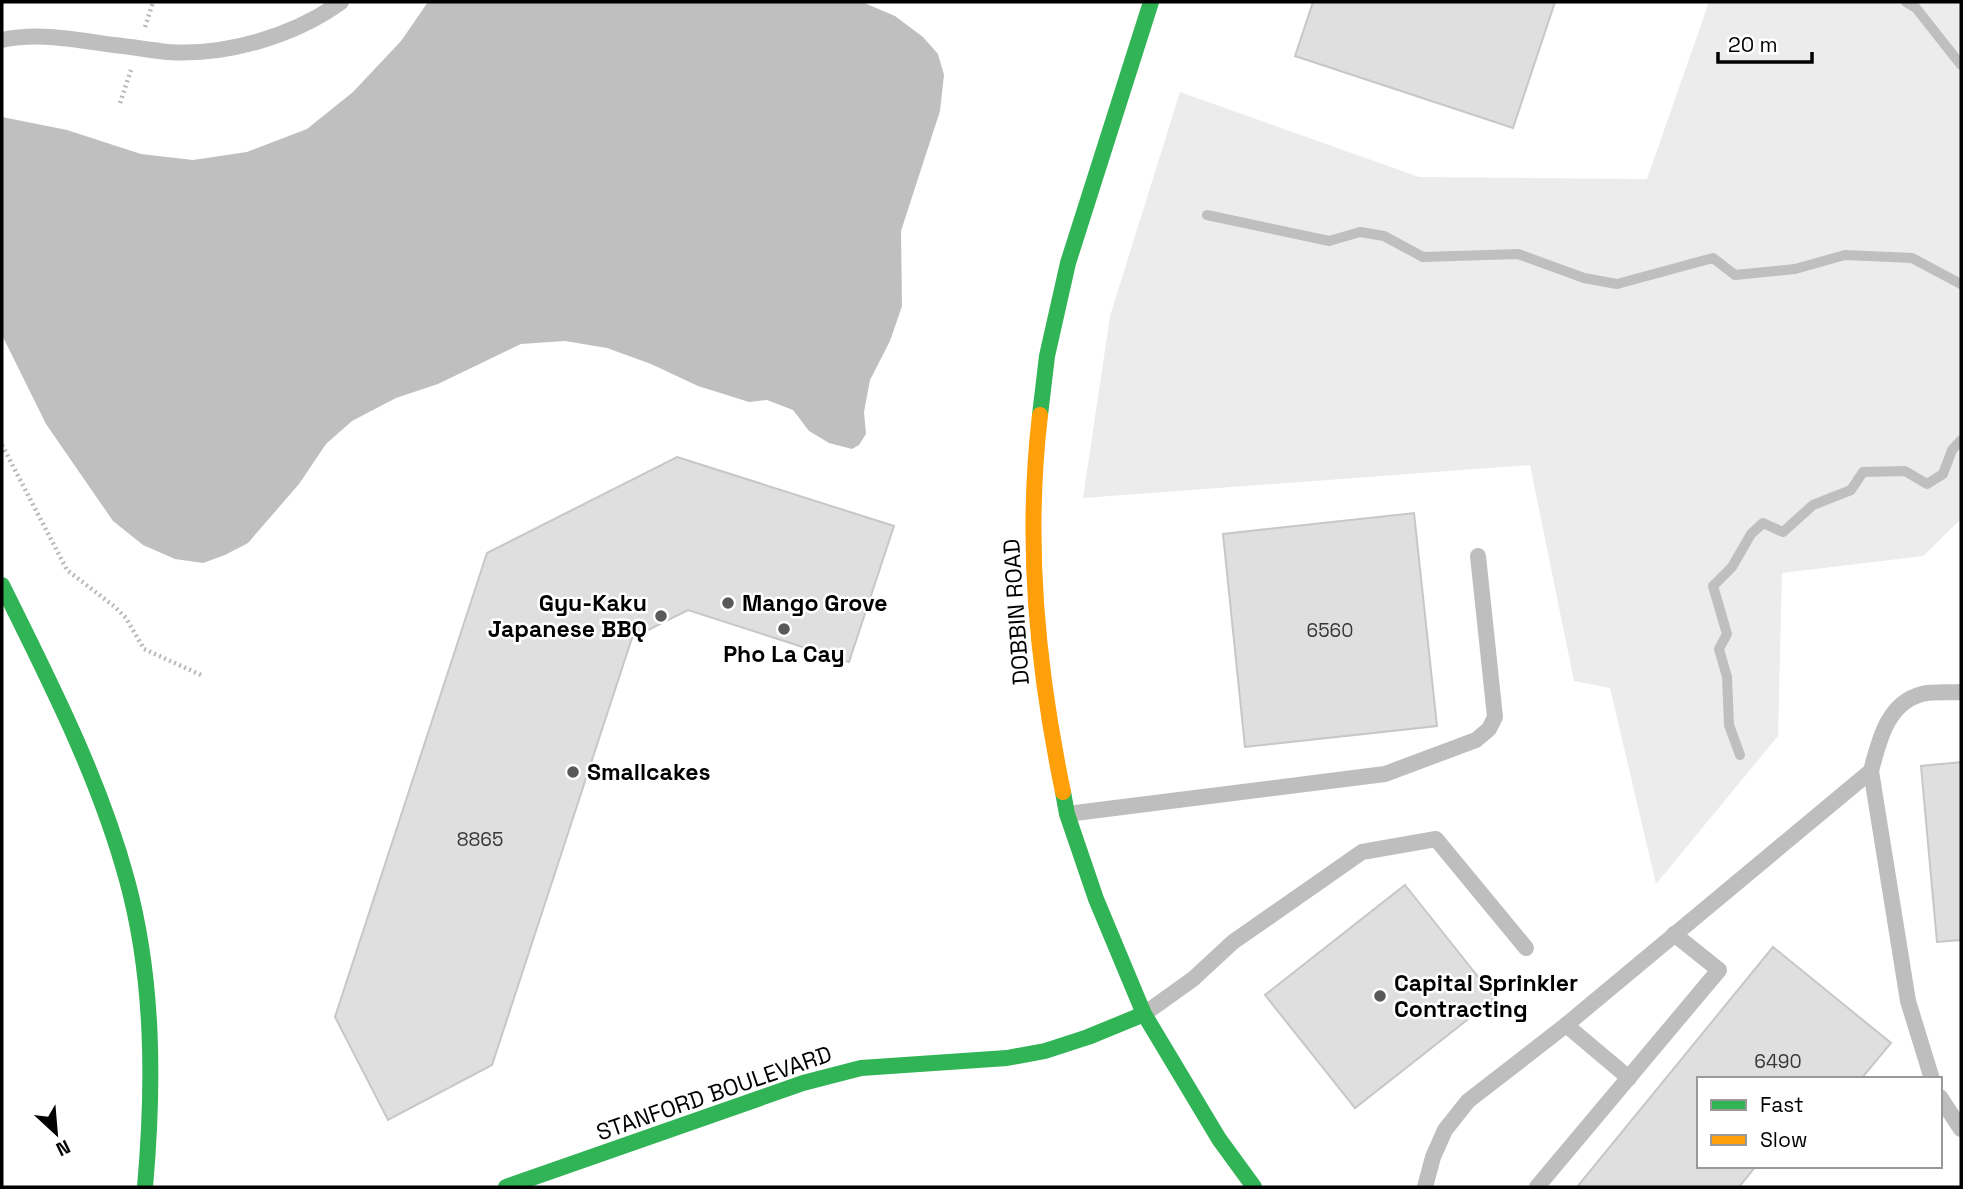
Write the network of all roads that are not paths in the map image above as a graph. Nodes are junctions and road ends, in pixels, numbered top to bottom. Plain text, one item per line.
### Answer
1 (341, 2) edge
2 (1151, 2) edge
3 (2, 40) edge
4 (1478, 556) dead end
5 (2, 585) edge
6 (1961, 692) edge
7 (1871, 771) junction
8 (1067, 814) junction
9 (1674, 934) junction
10 (1527, 948) dead end
11 (1144, 1014) junction
12 (1566, 1025) junction
13 (1931, 1077) edge
14 (1629, 1078) junction
15 (1942, 1100) edge
16 (1961, 1129) edge
17 (145, 1187) edge
18 (506, 1187) edge
19 (1254, 1187) edge
20 (1425, 1187) edge
21 (1537, 1187) edge

1 - 3 lane
2 - 8 street, DOBBIN ROAD
4 - 8 lane
5 - 17 street
6 - 7 lane
7 - 9 lane
7 - 13 lane
8 - 11 street, DOBBIN ROAD
9 - 12 lane
9 - 14 lane
10 - 11 lane
11 - 18 street, STANFORD BOULEVARD
11 - 19 street, DOBBIN ROAD
12 - 14 lane
12 - 20 lane
14 - 21 lane
15 - 16 lane

